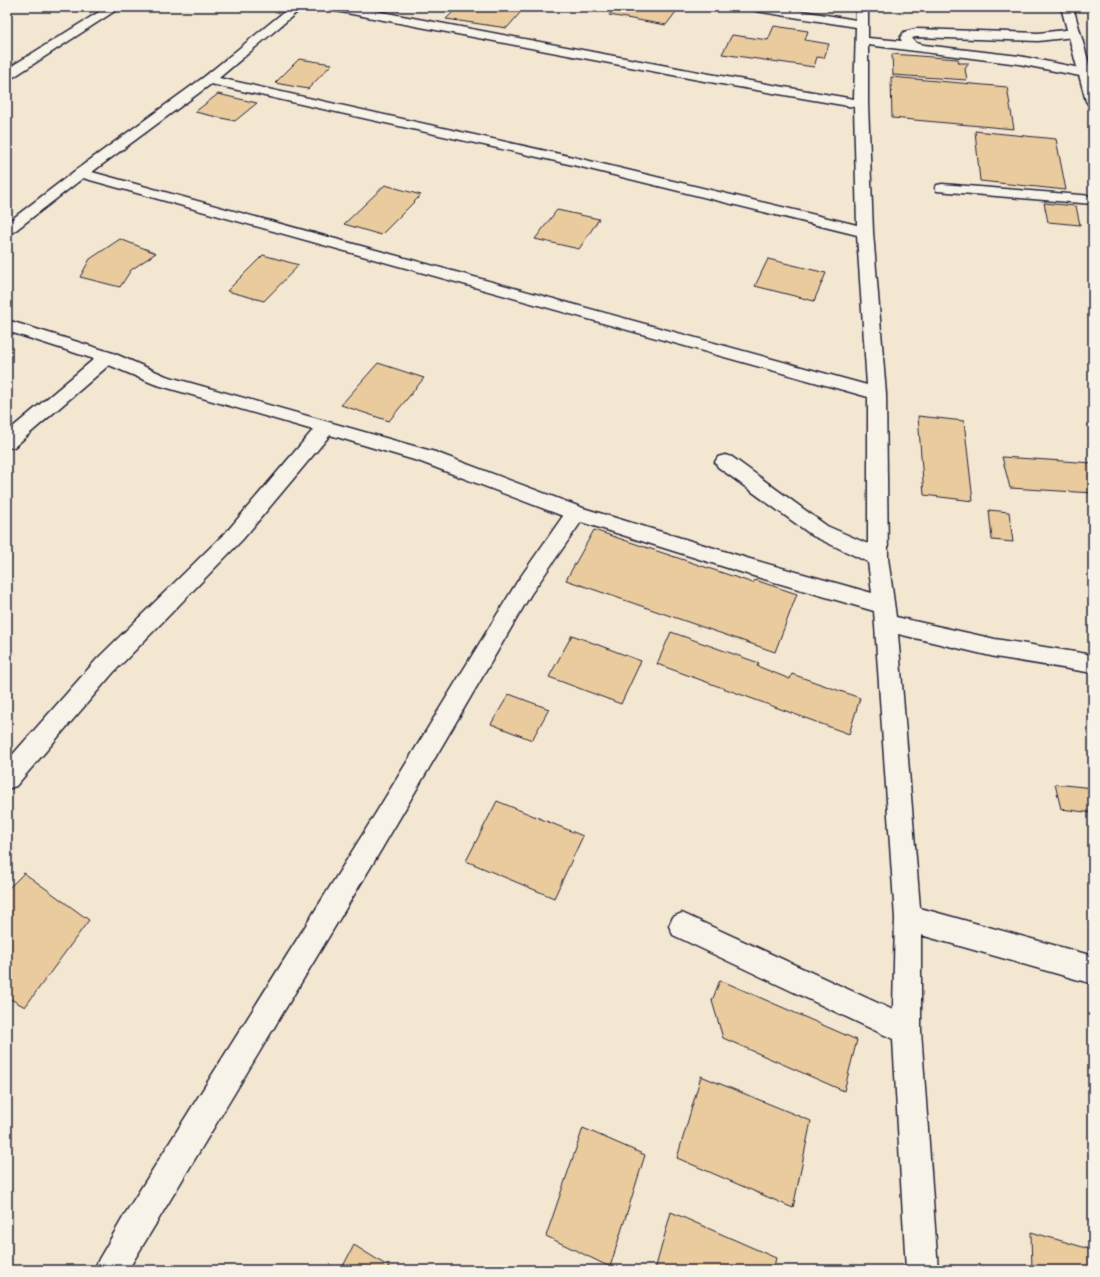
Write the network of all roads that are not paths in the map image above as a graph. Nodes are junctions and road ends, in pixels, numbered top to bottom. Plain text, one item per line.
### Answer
1 (115, 7) edge
2 (297, 7) edge
3 (336, 7) edge
4 (756, 7) edge
5 (1067, 7) edge
6 (861, 24) edge
7 (1074, 33) junction
8 (967, 34) junction
9 (1038, 37) junction
10 (912, 46) junction
11 (971, 55) junction
12 (1046, 64) junction
13 (1085, 73) junction
14 (7, 75) edge
15 (209, 80) junction
16 (1093, 101) edge
17 (861, 104) junction
18 (81, 173) junction
19 (942, 188) dead end
20 (1093, 200) edge
21 (7, 230) edge
22 (865, 232) junction
23 (7, 325) edge
24 (107, 357) junction
25 (877, 394) junction
26 (326, 427) junction
27 (7, 442) edge
28 (725, 462) dead end
29 (576, 513) junction
30 (878, 558) junction
31 (885, 614) junction
32 (1093, 664) edge
33 (7, 778) edge
34 (908, 918) junction
35 (682, 926) dead end
36 (1093, 970) edge
37 (907, 1031) junction
38 (110, 1270) edge
39 (922, 1270) edge

1 - 14 main road
2 - 15 main road
3 - 17 main road
4 - 6 main road
5 - 7 main road
6 - 10 main road
6 - 17 main road
7 - 9 main road
7 - 13 main road
8 - 9 main road
8 - 10 main road
8 - 11 main road
9 - 12 main road
10 - 11 main road
11 - 12 main road
12 - 13 main road
13 - 16 main road
15 - 18 main road
15 - 22 main road
17 - 22 main road
18 - 21 main road
18 - 25 main road
19 - 20 main road
22 - 25 main road
23 - 24 main road
24 - 26 main road
24 - 27 main road
25 - 30 main road
26 - 29 main road
26 - 33 main road
28 - 30 main road
29 - 31 main road
29 - 38 main road
30 - 31 main road
31 - 32 main road
31 - 34 main road
34 - 36 main road
34 - 37 main road
35 - 37 main road
37 - 39 main road

